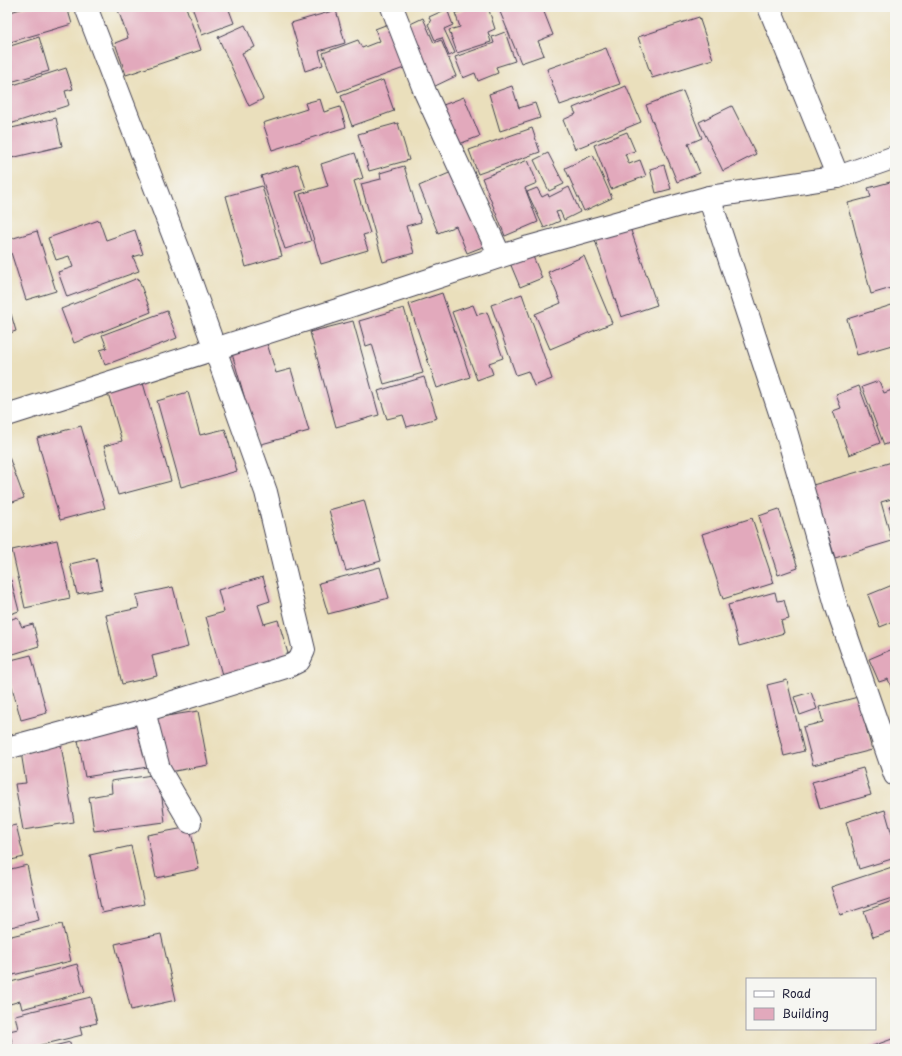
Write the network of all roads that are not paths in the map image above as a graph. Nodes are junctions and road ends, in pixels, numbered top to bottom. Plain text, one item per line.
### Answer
1 (86, 7) edge
2 (392, 7) edge
3 (769, 7) edge
4 (895, 157) edge
5 (838, 176) junction
6 (709, 197) junction
7 (500, 256) junction
8 (214, 350) junction
9 (7, 416) edge
10 (144, 712) junction
11 (7, 748) edge
12 (895, 775) edge
13 (190, 822) dead end

1 - 8 street
2 - 7 street
3 - 5 street
4 - 5 street
5 - 6 street
6 - 7 street
6 - 12 street
7 - 8 street
8 - 9 street
8 - 10 street
10 - 11 street
10 - 13 street

